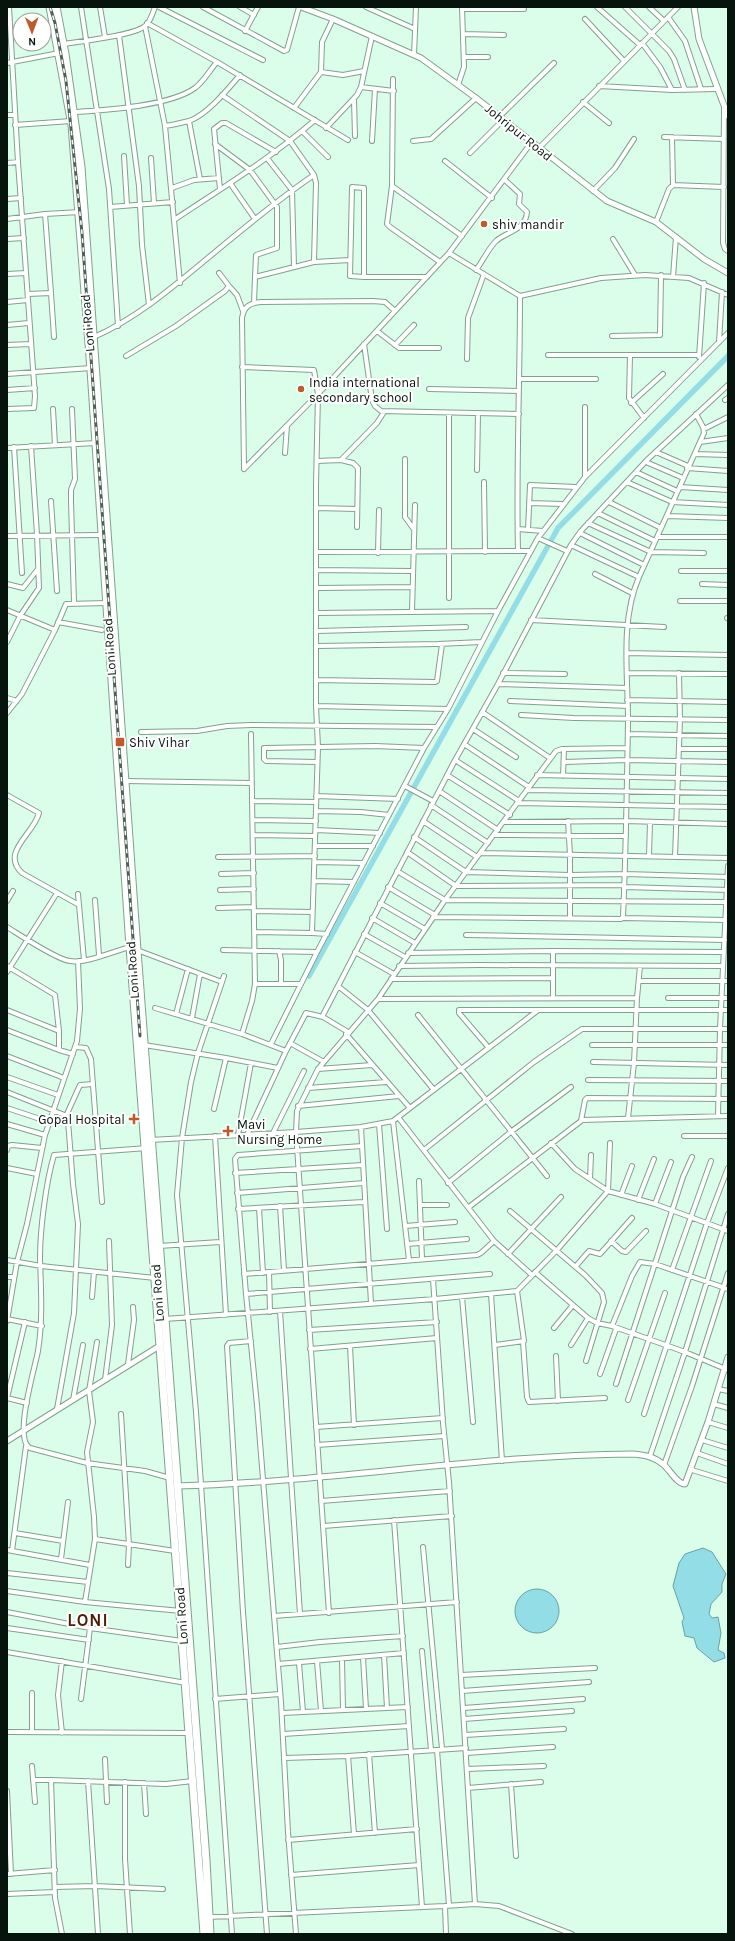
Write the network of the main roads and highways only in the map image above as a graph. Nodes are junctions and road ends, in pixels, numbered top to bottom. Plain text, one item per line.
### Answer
1 (50, 7) edge
2 (56, 7) edge
3 (82, 212) junction
4 (133, 948) junction
5 (148, 1140) junction
6 (149, 1148) junction
7 (159, 1278) junction
8 (175, 1481) junction
9 (179, 1551) junction
10 (189, 1683) junction
11 (193, 1733) junction
12 (206, 1917) junction
13 (204, 1934) edge
14 (210, 1934) edge

1 - 3 highway, Loni Road
2 - 3 highway, Loni Road
3 - 4 highway, Loni Road
3 - 4 highway, Loni Road
4 - 5 highway, Loni Road
4 - 5 highway, Loni Road
5 - 6 highway, Loni Road
6 - 7 highway, Loni Road
6 - 7 highway, Loni Road
7 - 8 highway, Loni Road
7 - 8 highway, Loni Road
8 - 9 highway, Loni Road
9 - 10 highway, Loni Road
9 - 10 highway, Loni Road
10 - 11 highway, Loni Road
11 - 12 highway, Loni Road
11 - 12 highway, Loni Road
12 - 13 highway, Loni Road
12 - 14 highway, Loni Road

